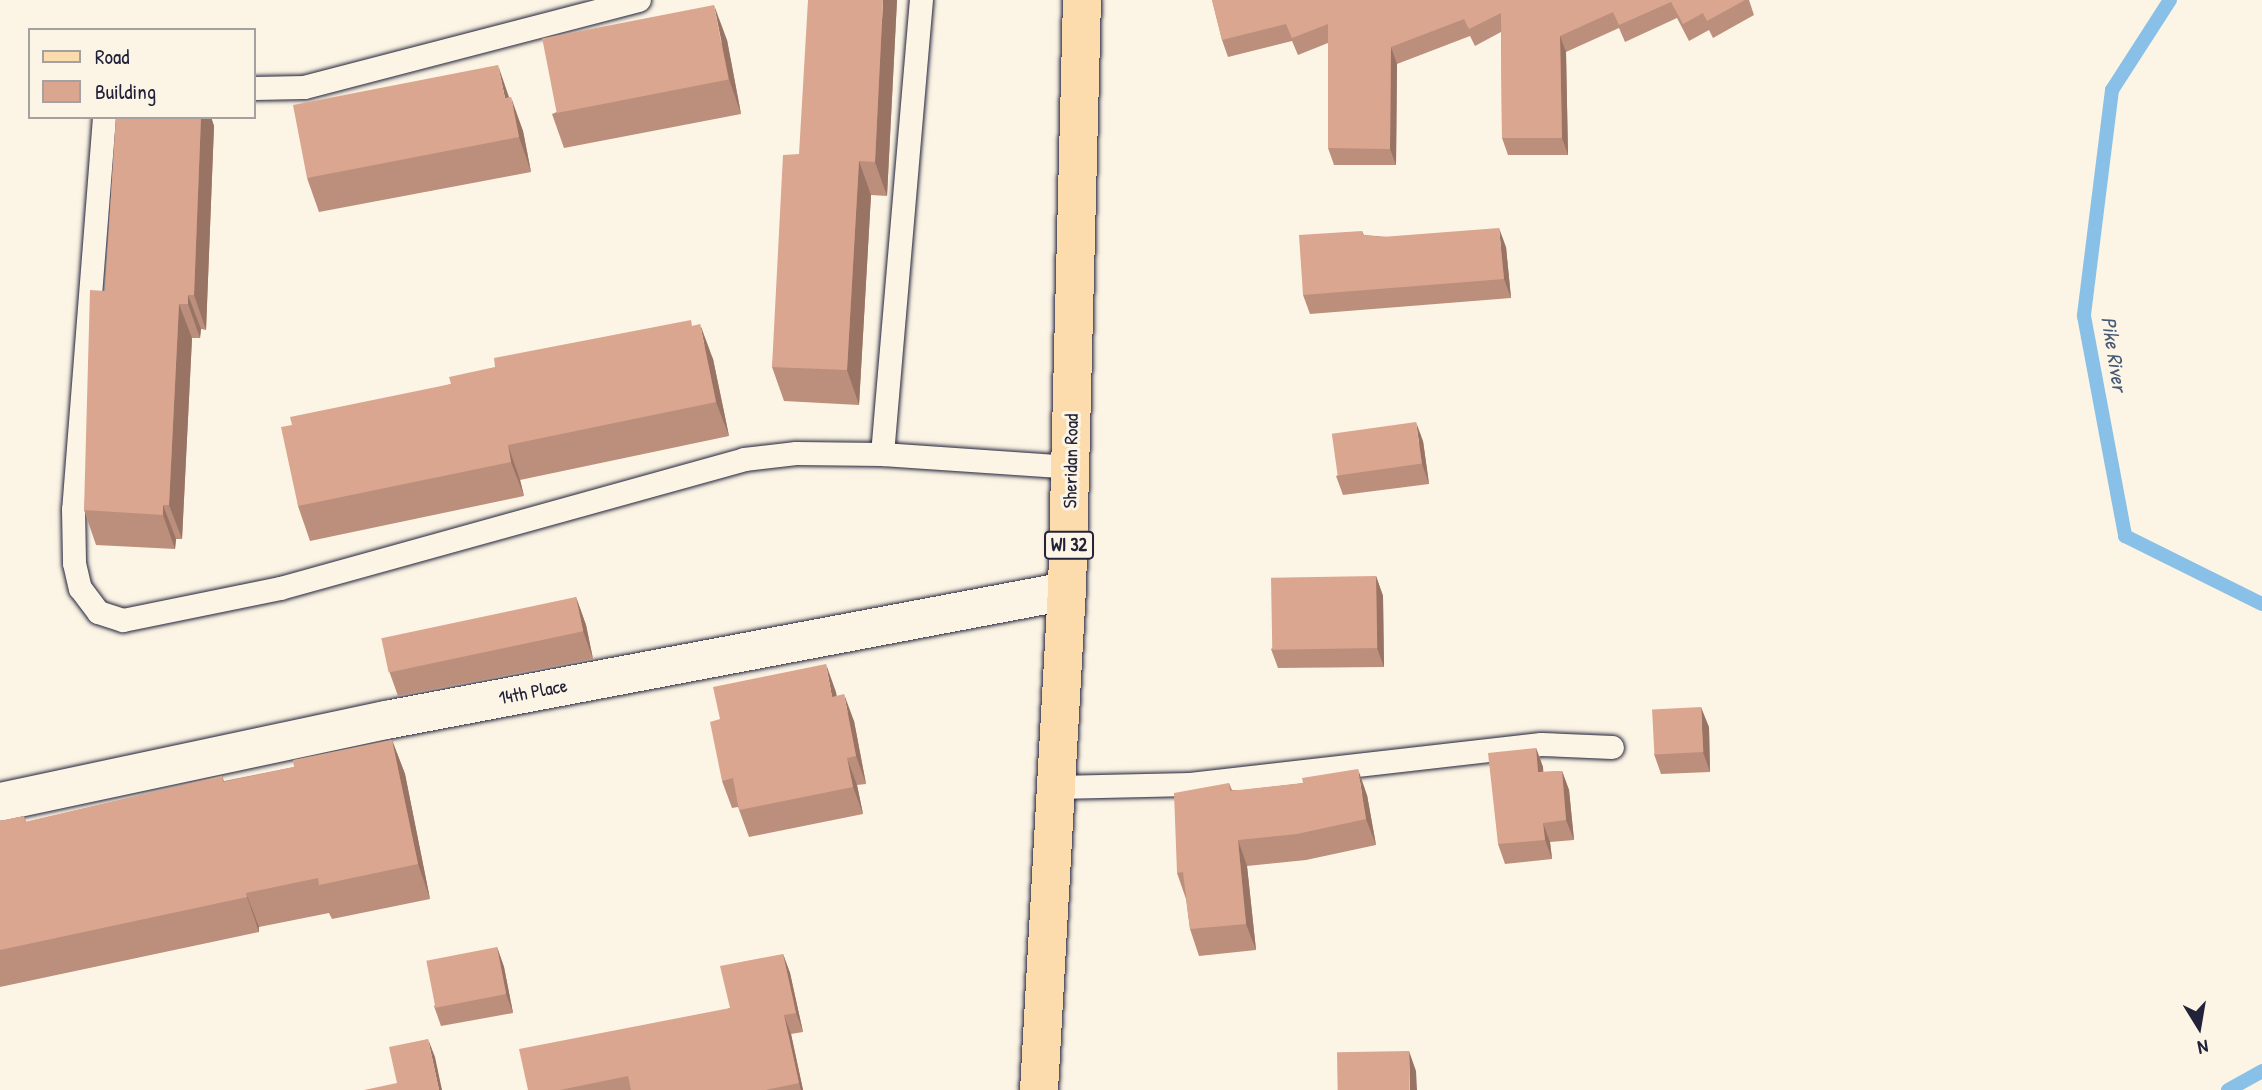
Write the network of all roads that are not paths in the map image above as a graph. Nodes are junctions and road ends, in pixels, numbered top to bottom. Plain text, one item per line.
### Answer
1 (639, 0) edge
2 (921, 0) edge
3 (1082, 0) edge
4 (256, 88) edge
5 (104, 119) edge
6 (883, 454) junction
7 (1071, 467) junction
8 (1068, 591) junction
9 (1612, 747) dead end
10 (1056, 788) junction
11 (0, 802) edge
12 (1038, 1090) edge

1 - 4 lane
2 - 6 lane
3 - 7 main road, Sheridan Road / WI 32
5 - 6 lane
6 - 7 lane
7 - 8 main road, Sheridan Road / WI 32
8 - 10 main road, Sheridan Road / WI 32
8 - 11 street, 14th Place
9 - 10 lane
10 - 12 main road, Sheridan Road / WI 32

